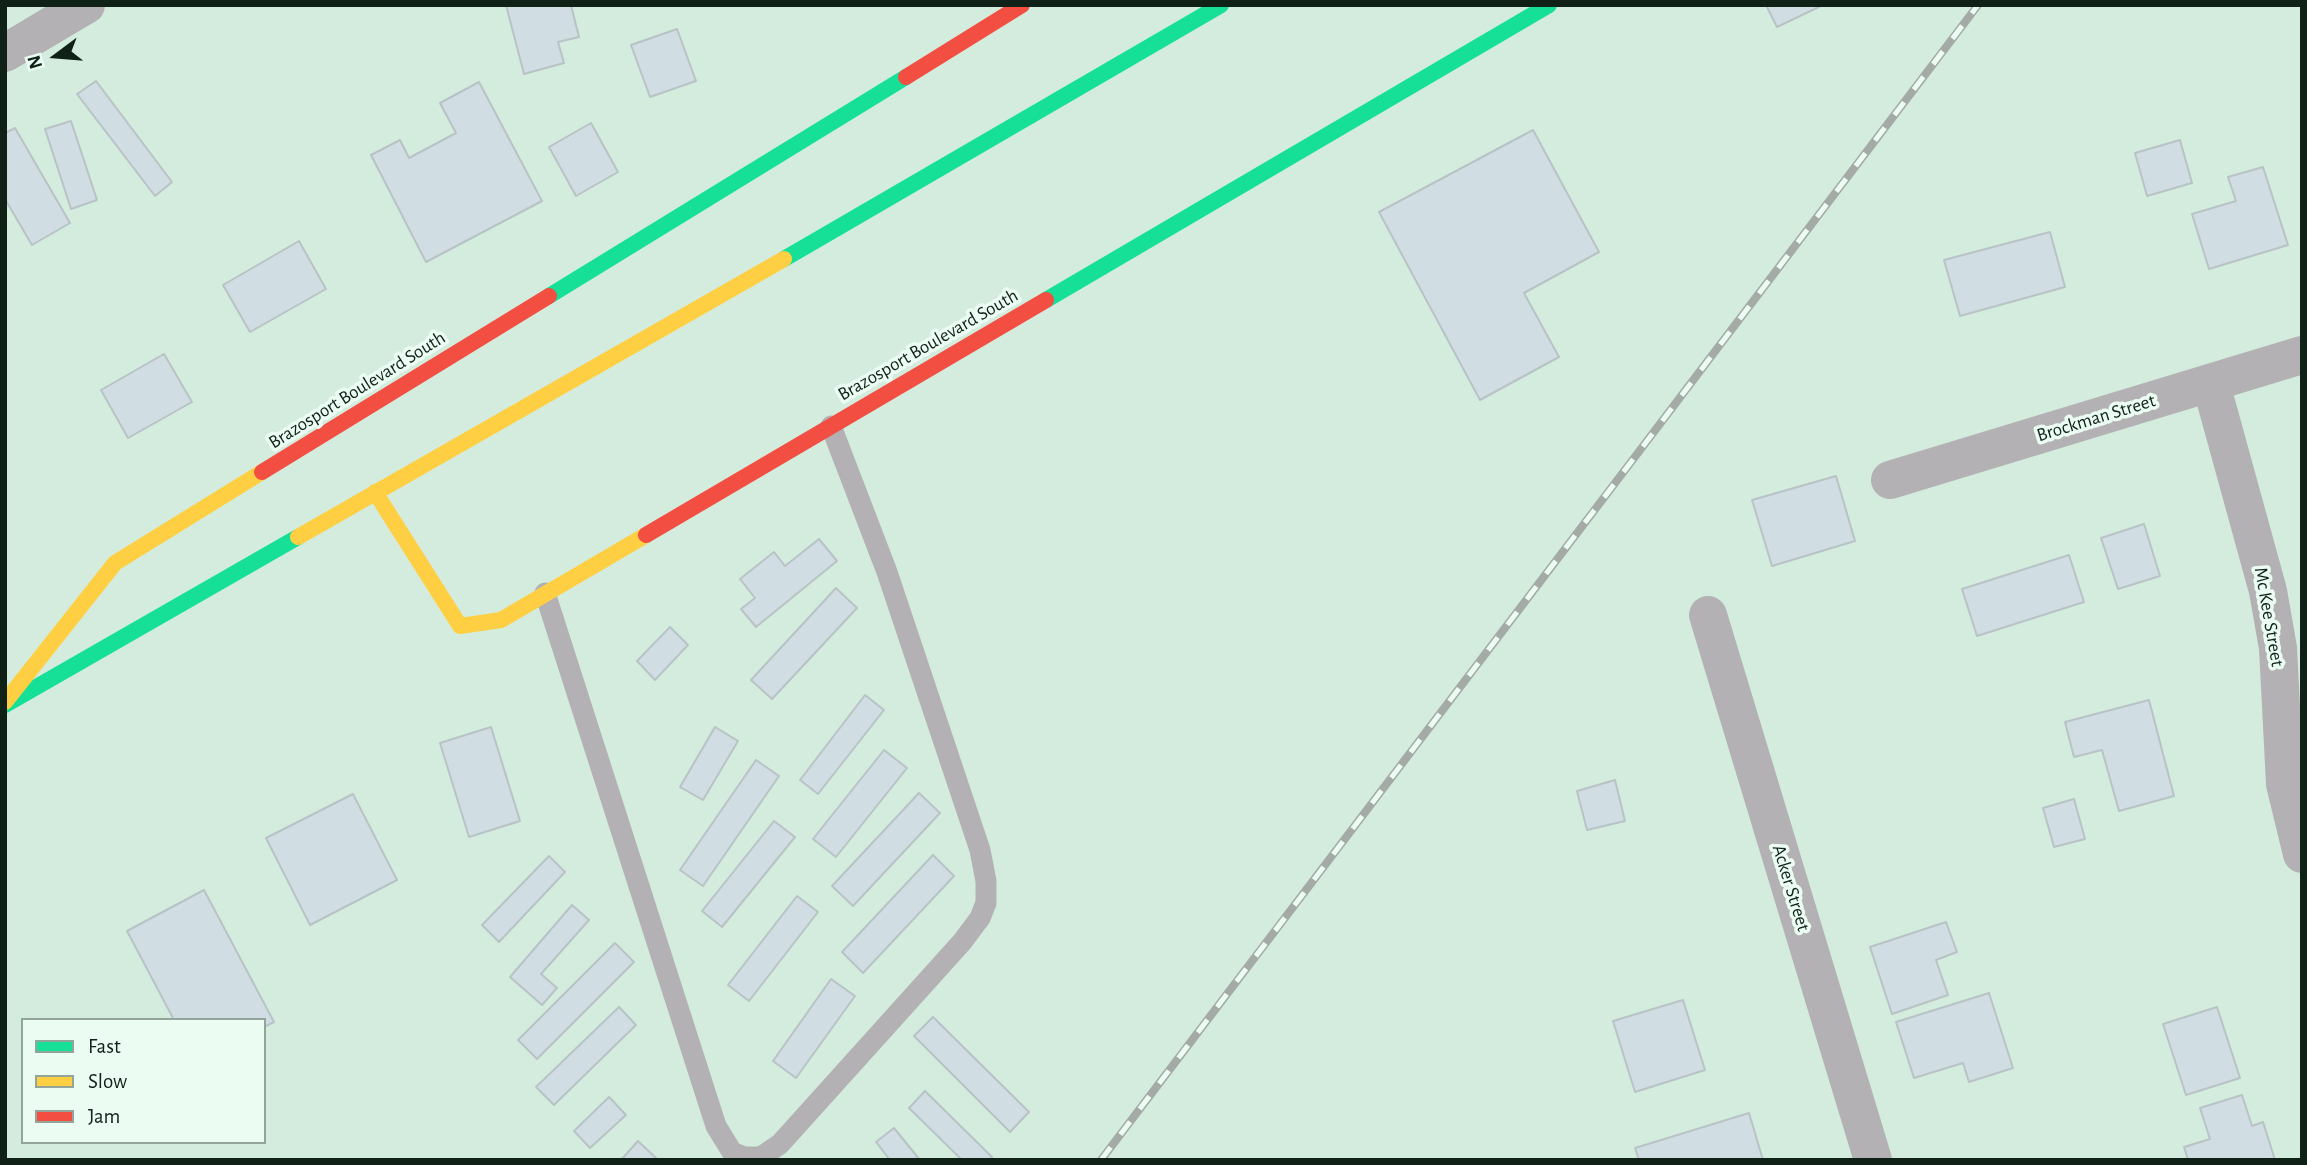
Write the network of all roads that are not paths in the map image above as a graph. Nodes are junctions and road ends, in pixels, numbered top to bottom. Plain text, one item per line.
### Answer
1 (86, 5) edge
2 (1022, 5) edge
3 (1221, 5) edge
4 (1549, 5) edge
5 (5, 53) edge
6 (2302, 355) edge
7 (2211, 384) junction
8 (831, 426) junction
9 (1890, 480) dead end
10 (375, 492) junction
11 (545, 593) junction
12 (1708, 615) dead end
13 (5, 704) edge
14 (2302, 854) edge
15 (1873, 1160) edge

1 - 5 street
2 - 13 street, Brazosport Boulevard South
3 - 10 street, Brazosport Boulevard South
4 - 8 street, Brazosport Boulevard South
6 - 7 street, Brockman Street
7 - 9 street, Brockman Street
7 - 14 street, Mc Kee Street
8 - 11 street, Brazosport Boulevard South
8 - 11 lane
10 - 11 street, Brazosport Boulevard South
10 - 13 street, Brazosport Boulevard South
12 - 15 street, Acker Street

